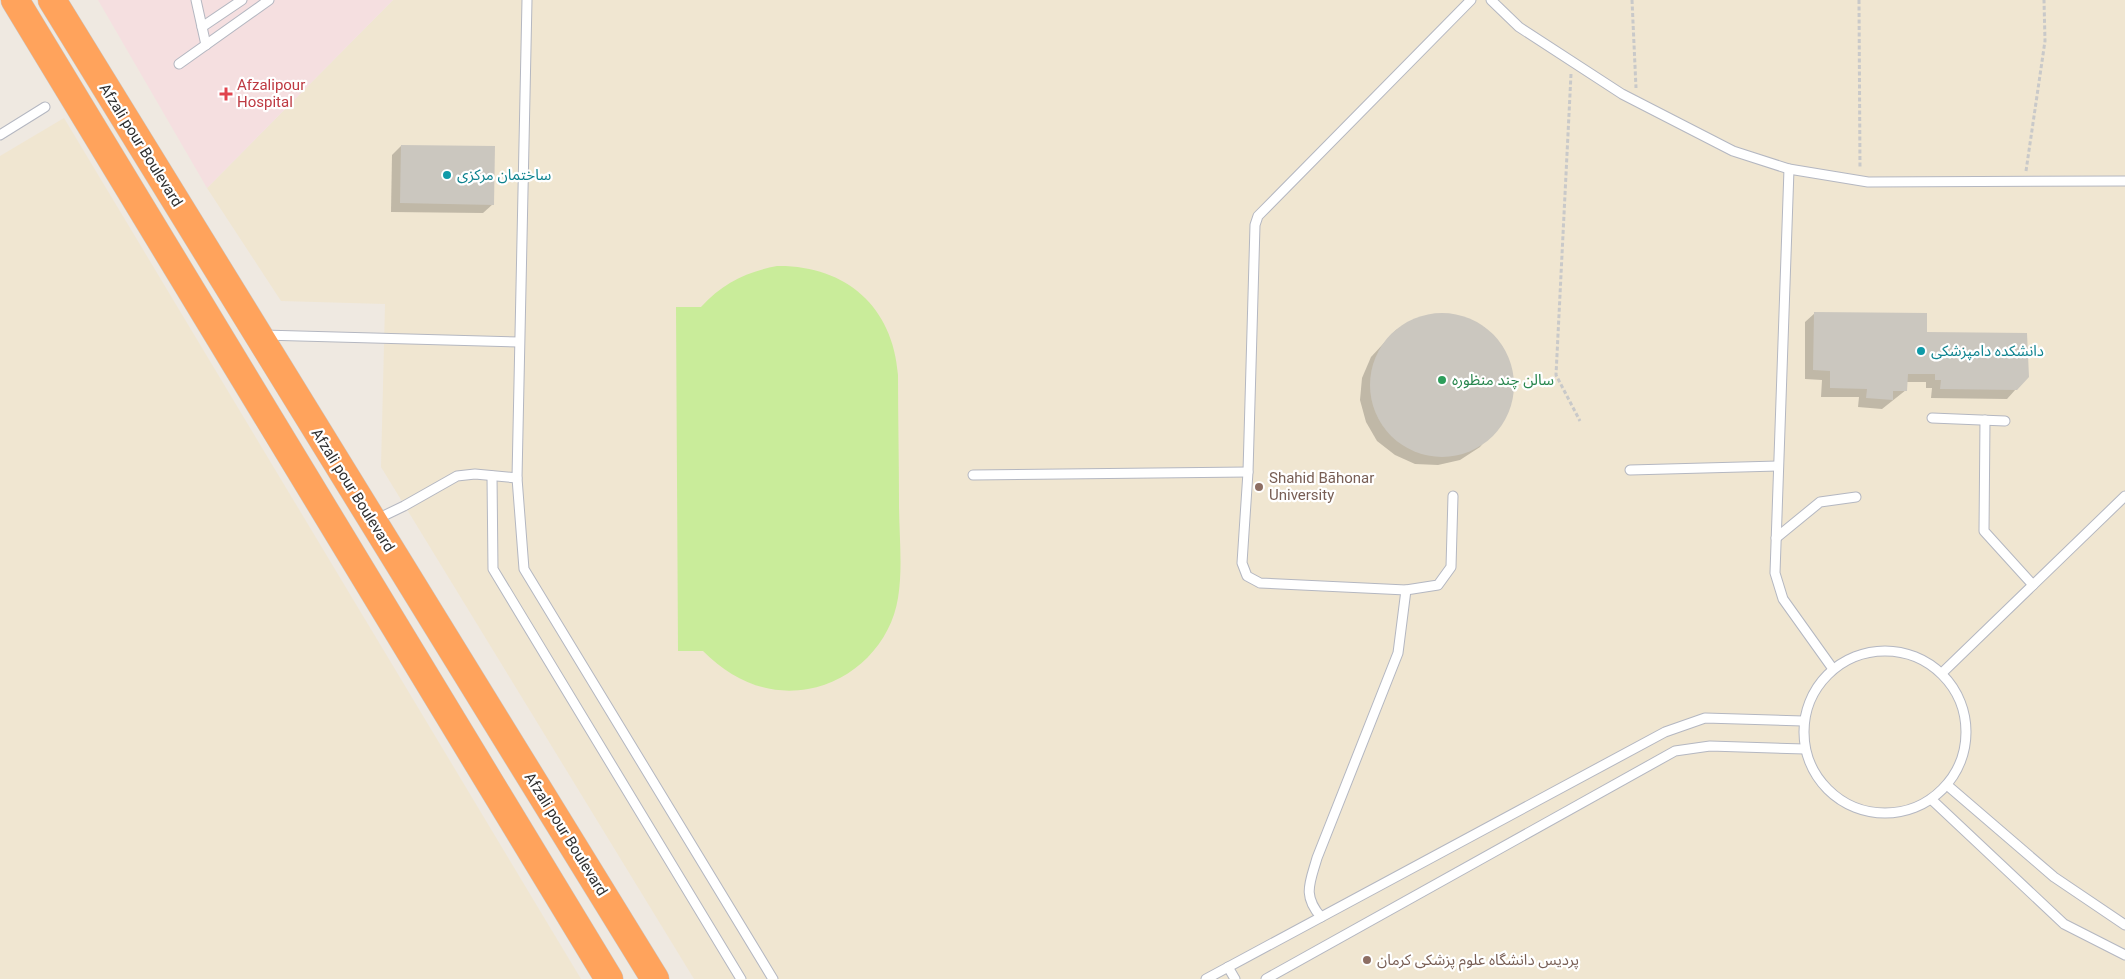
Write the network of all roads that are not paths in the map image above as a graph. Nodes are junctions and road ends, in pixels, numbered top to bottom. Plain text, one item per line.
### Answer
1 (15, 0) edge
2 (52, 0) edge
3 (196, 0) edge
4 (242, 0) edge
5 (269, 0) edge
6 (527, 0) edge
7 (1471, 0) edge
8 (1491, 0) edge
9 (202, 27) junction
10 (206, 45) junction
11 (179, 64) dead end
12 (45, 107) dead end
13 (0, 135) edge
14 (1789, 170) junction
15 (2125, 181) edge
16 (257, 334) junction
17 (520, 342) junction
18 (1932, 418) dead end
19 (1985, 420) junction
20 (2005, 421) dead end
21 (1778, 466) junction
22 (1630, 470) dead end
23 (1248, 472) junction
24 (973, 475) dead end
25 (492, 476) junction
26 (517, 478) junction
27 (1453, 496) dead end
28 (2125, 496) edge
29 (1856, 497) dead end
30 (372, 521) junction
31 (1776, 538) junction
32 (2033, 585) junction
33 (1406, 590) junction
34 (1833, 669) junction
35 (1942, 673) junction
36 (1804, 721) junction
37 (1805, 749) junction
38 (1947, 784) junction
39 (1931, 799) junction
40 (1321, 917) junction
41 (2125, 925) edge
42 (2125, 955) edge
43 (1228, 967) junction
44 (609, 979) edge
45 (655, 979) edge
46 (741, 979) edge
47 (773, 979) edge
48 (1206, 979) edge
49 (1235, 979) edge
50 (1266, 979) edge

1 - 44 highway, Afzali pour Boulevard
2 - 16 highway, Afzali pour Boulevard
3 - 9 lane
4 - 9 lane
5 - 10 lane
6 - 17 lane
7 - 23 lane
8 - 14 lane
9 - 10 lane
10 - 11 lane
12 - 13 lane
14 - 15 lane
14 - 21 lane
16 - 17 lane
16 - 30 highway, Afzali pour Boulevard
17 - 26 lane
18 - 19 lane
19 - 20 lane
19 - 32 lane
21 - 22 lane
21 - 31 lane
23 - 24 lane
23 - 33 lane
25 - 26 lane
25 - 30 lane
25 - 46 lane
26 - 47 lane
27 - 33 lane
28 - 32 lane
29 - 31 lane
30 - 45 highway, Afzali pour Boulevard
31 - 34 lane
32 - 35 lane
33 - 40 lane
34 - 35 lane
34 - 36 lane
35 - 38 lane
36 - 37 lane
36 - 40 lane
37 - 39 lane
37 - 50 lane
38 - 39 lane
38 - 41 lane
39 - 42 lane
40 - 43 lane
43 - 48 lane
43 - 49 lane

